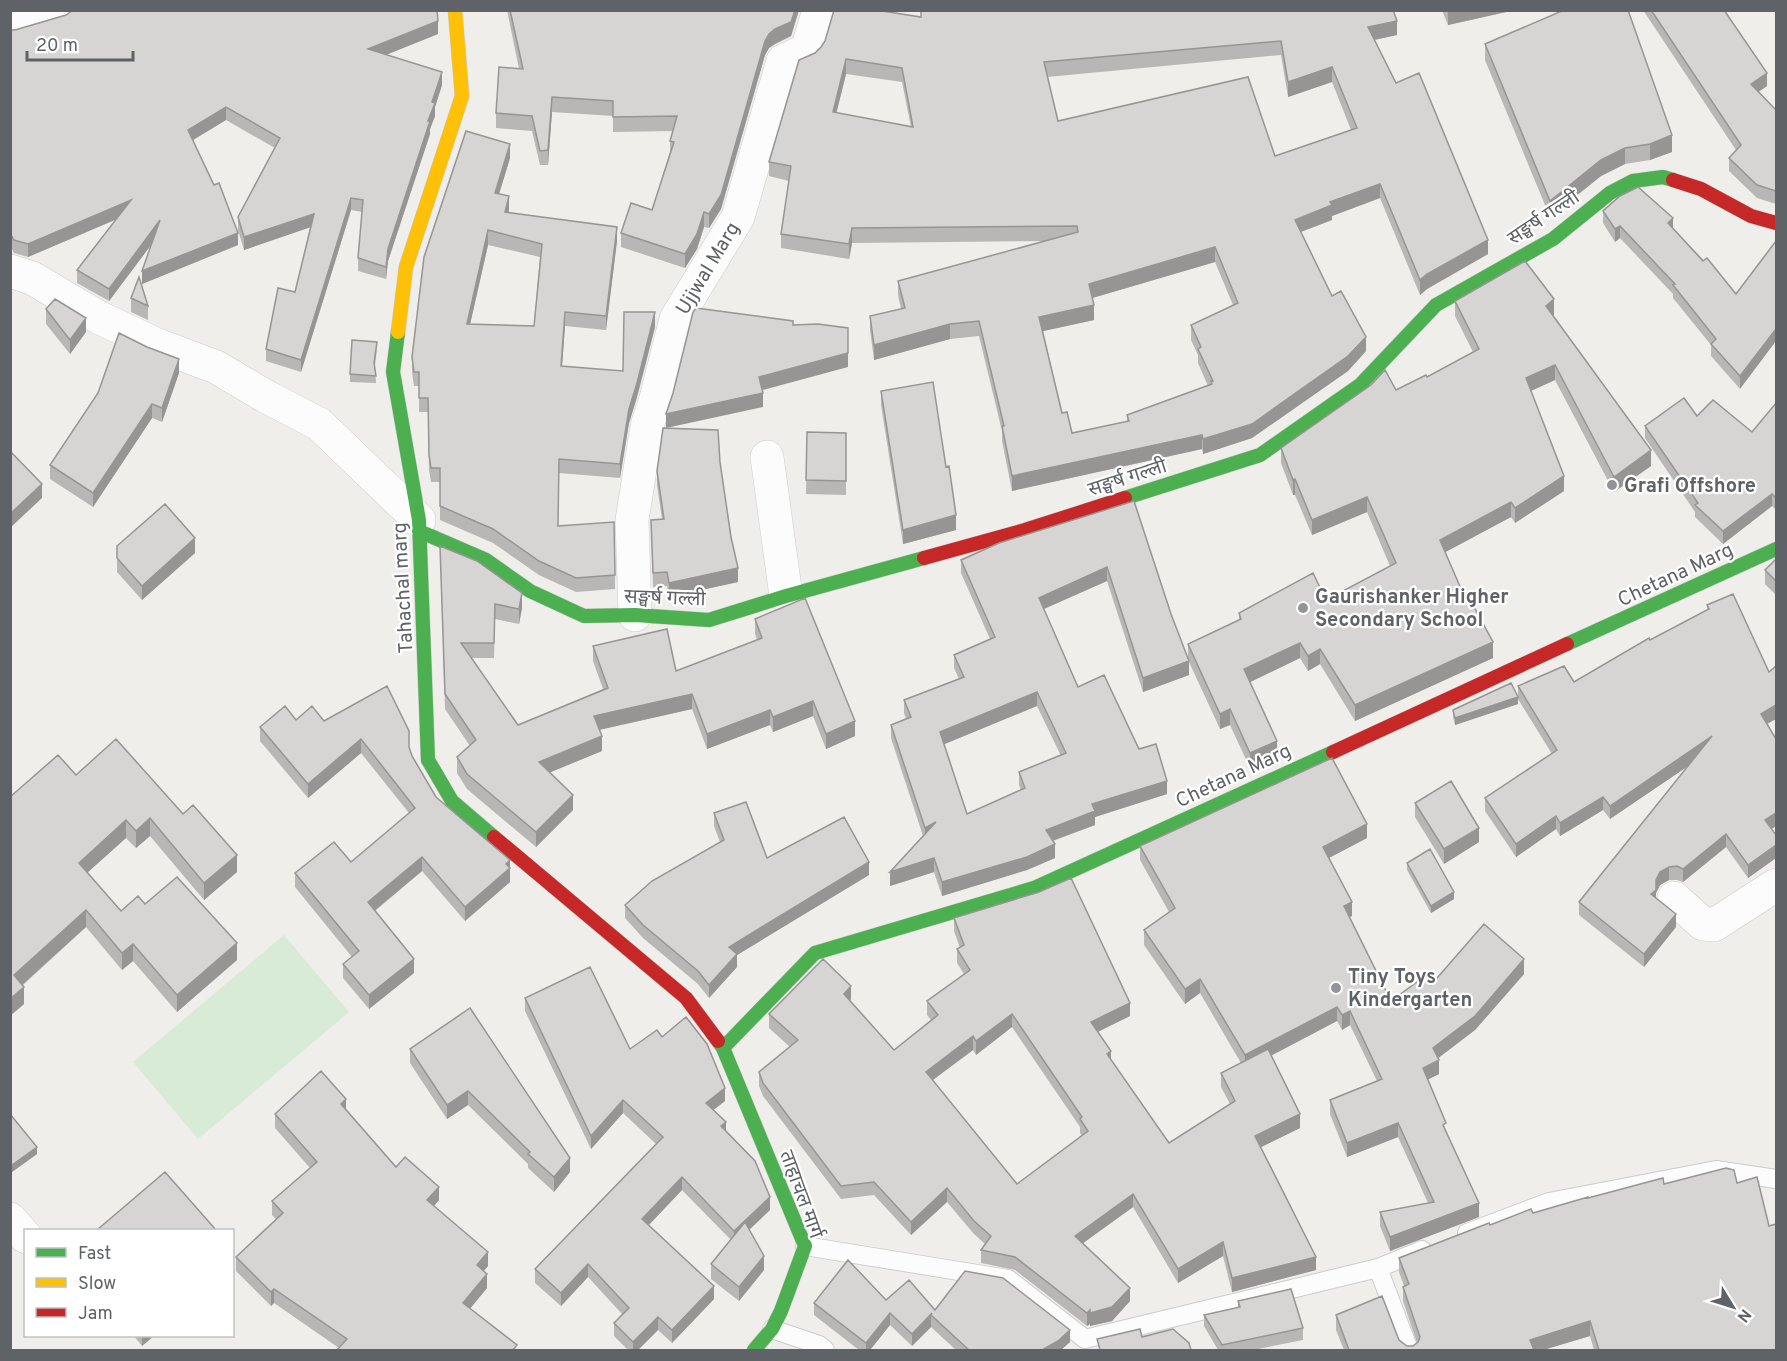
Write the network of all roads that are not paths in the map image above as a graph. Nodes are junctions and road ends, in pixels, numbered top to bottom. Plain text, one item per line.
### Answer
1 (60, 10) edge
2 (454, 10) edge
3 (819, 10) edge
4 (10, 25) edge
5 (1776, 223) edge
6 (10, 271) edge
7 (767, 457) dead end
8 (419, 525) junction
9 (1776, 549) edge
10 (786, 596) junction
11 (635, 615) junction
12 (1776, 885) edge
13 (1674, 898) dead end
14 (723, 1048) junction
15 (1776, 1179) edge
16 (10, 1219) edge
17 (24, 1235) edge
18 (805, 1246) junction
19 (1378, 1268) junction
20 (772, 1329) junction
21 (1087, 1345) edge
22 (754, 1350) edge
23 (825, 1350) edge
24 (1409, 1350) edge

1 - 4 street
2 - 8 street, Tahachal marg
3 - 11 street, Ujjwal Marg
5 - 10 street, सङ्घर्ष गल्ली
6 - 8 street
7 - 10 street
8 - 11 street, सङ्घर्ष गल्ली
8 - 14 street, Tahachal marg
9 - 14 street, Chetana Marg
10 - 11 street, सङ्घर्ष गल्ली
12 - 13 street
14 - 18 street, ताहाचल मार्ग
15 - 19 lane
16 - 17 street
18 - 20 street, ताहाचल मार्ग
18 - 21 lane
19 - 21 lane
19 - 24 lane
20 - 22 street, ताहाचल मार्ग
20 - 23 lane

